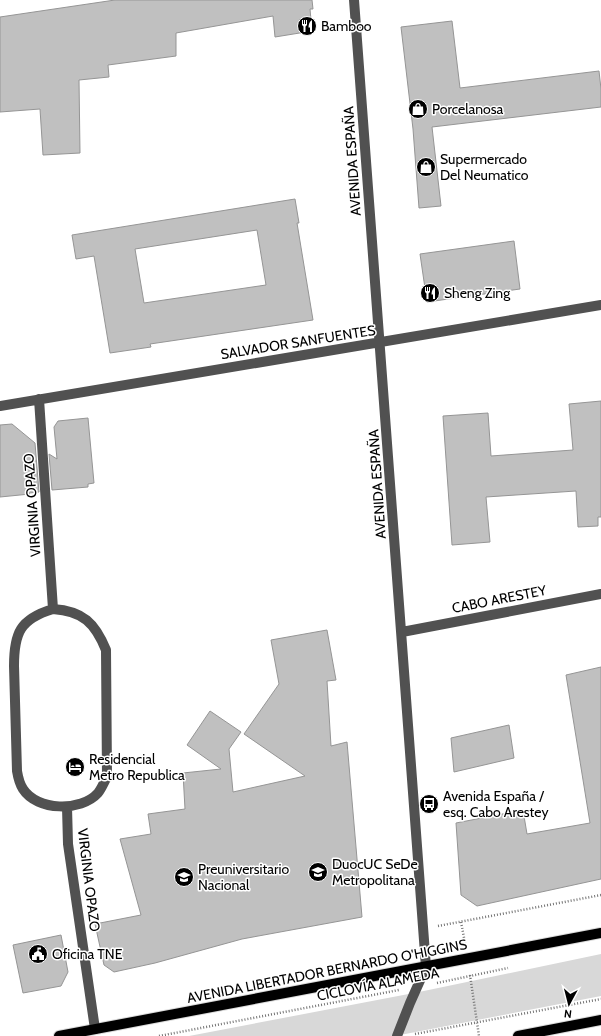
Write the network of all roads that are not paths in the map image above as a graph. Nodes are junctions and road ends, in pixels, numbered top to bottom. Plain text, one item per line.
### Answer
1 (354, 0) edge
2 (601, 304) edge
3 (380, 343) junction
4 (39, 399) junction
5 (0, 406) edge
6 (601, 594) edge
7 (53, 609) junction
8 (402, 632) junction
9 (67, 807) junction
10 (601, 933) edge
11 (426, 967) junction
12 (601, 1020) edge
13 (96, 1029) junction
14 (59, 1036) edge
15 (397, 1036) edge
16 (518, 1036) edge

1 - 3 street, AVENIDA ESPAÑA
2 - 3 street, SALVADOR SANFUENTES
3 - 4 street, SALVADOR SANFUENTES
3 - 8 street, AVENIDA ESPAÑA
4 - 5 street, SALVADOR SANFUENTES
4 - 7 street, VIRGINIA OPAZO
6 - 8 street, CABO ARESTEY
7 - 9 street
7 - 9 street
8 - 11 street, AVENIDA ESPAÑA
9 - 13 street, VIRGINIA OPAZO
10 - 11 main road, AVENIDA LIBERTADOR BERNARDO O'HIGGINS
11 - 13 main road, AVENIDA LIBERTADOR BERNARDO O'HIGGINS
11 - 15 street
12 - 16 main road
13 - 14 main road, AVENIDA LIBERTADOR BERNARDO O'HIGGINS

